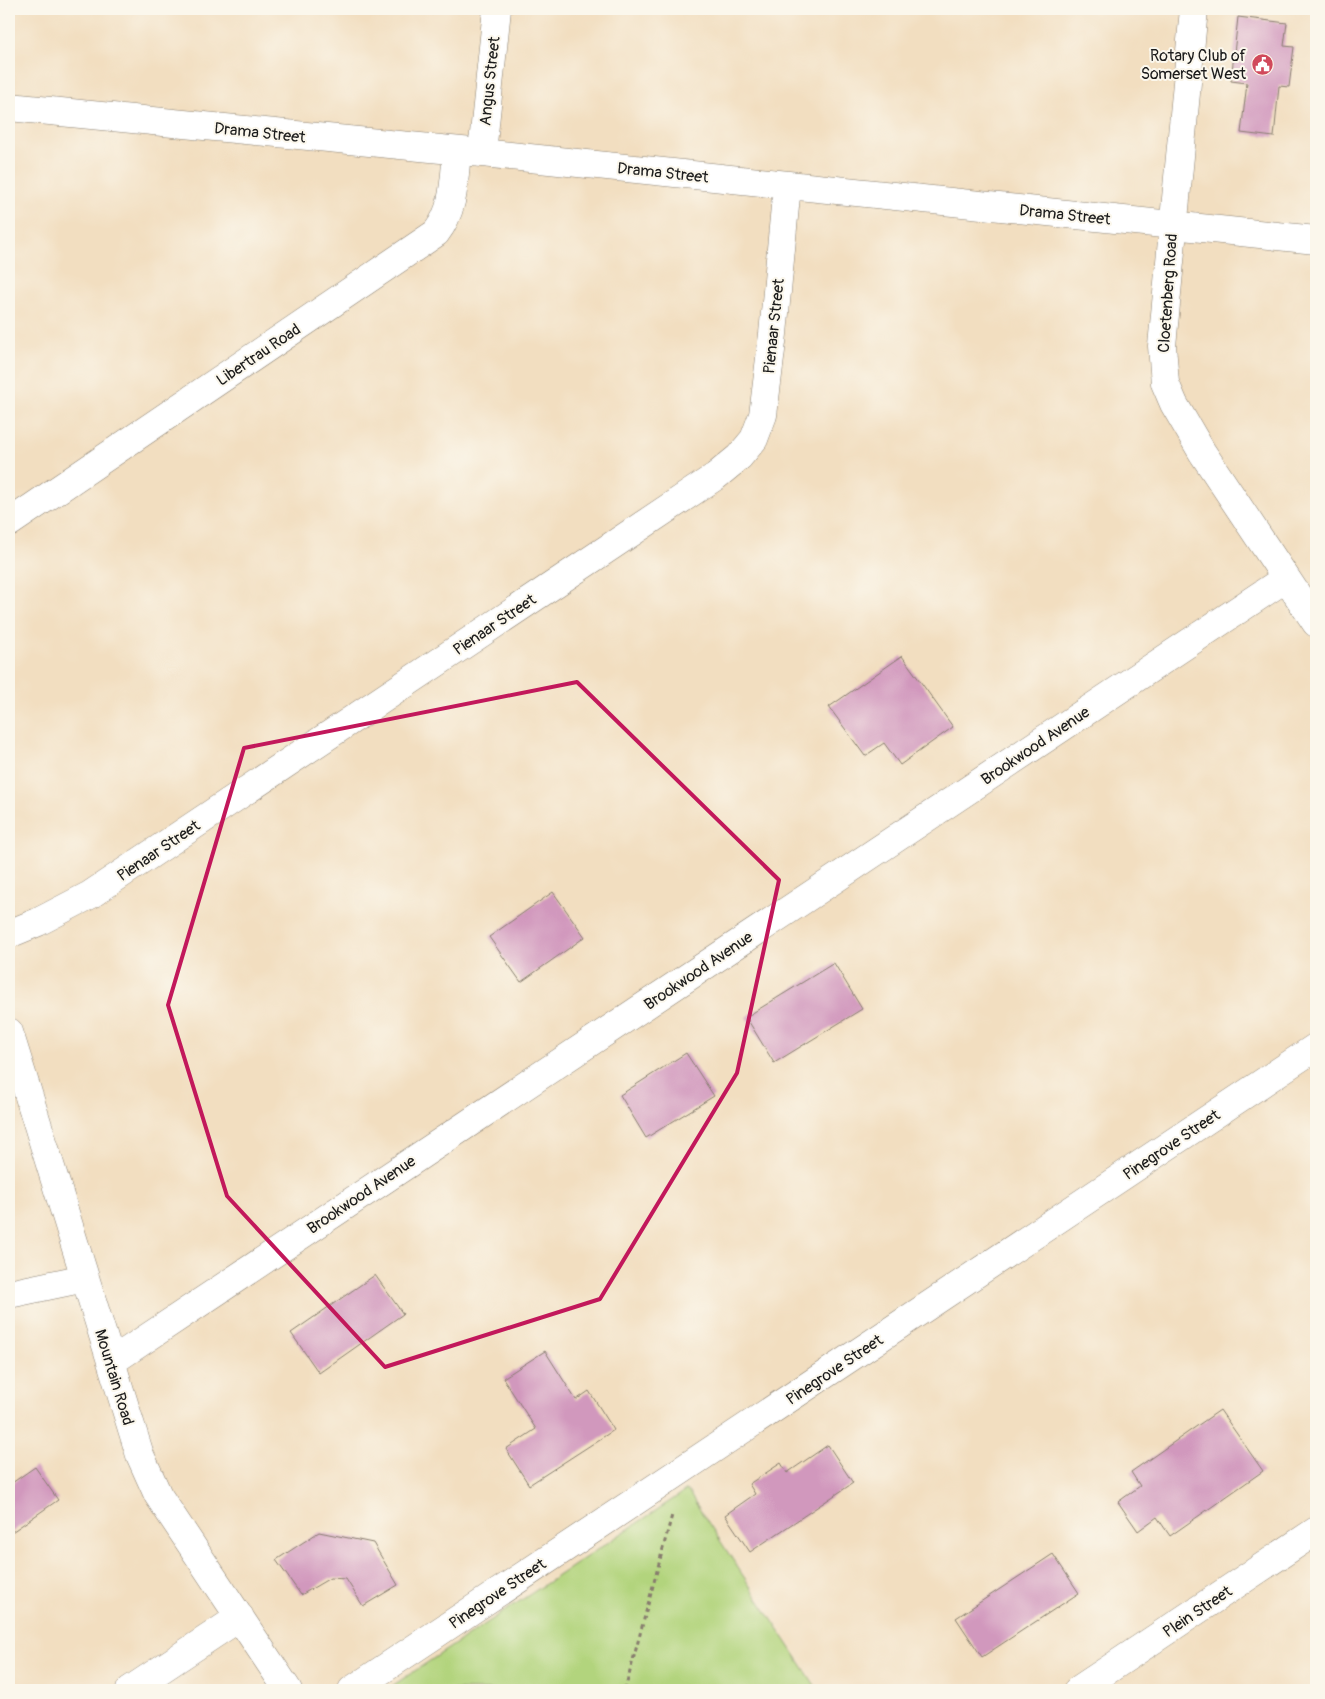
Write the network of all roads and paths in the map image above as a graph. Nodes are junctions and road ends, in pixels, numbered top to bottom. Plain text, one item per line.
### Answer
1 (497, 9) edge
2 (1194, 9) edge
3 (9, 107) edge
4 (470, 152) junction
5 (787, 186) junction
6 (1172, 225) junction
7 (1316, 240) edge
8 (9, 523) edge
9 (1286, 578) junction
10 (1316, 623) edge
11 (9, 934) edge
12 (9, 1032) edge
13 (1316, 1047) edge
14 (85, 1278) junction
15 (9, 1294) edge
16 (111, 1362) junction
17 (661, 1484) junction
18 (1316, 1531) edge
19 (240, 1617) junction
20 (130, 1690) edge
21 (288, 1690) edge
22 (352, 1690) edge
23 (625, 1690) edge
24 (1078, 1690) edge

1 - 4 street, Angus Street
2 - 6 street, Cloetenberg Road
3 - 4 street, Drama Street
4 - 5 street, Drama Street
4 - 8 street, Libertrau Road
5 - 6 street, Drama Street
5 - 11 street, Pienaar Street
6 - 7 street, Drama Street
6 - 9 street, Cloetenberg Road
9 - 10 street, Cloetenberg Road
9 - 16 street, Brookwood Avenue
12 - 14 street, Mountain Road
13 - 17 street, Pinegrove Street
14 - 15 street
14 - 16 street, Mountain Road
16 - 19 street, Mountain Road
17 - 22 street, Pinegrove Street
17 - 23 path
18 - 24 street, Plein Street
19 - 20 street
19 - 21 street, Mountain Road

